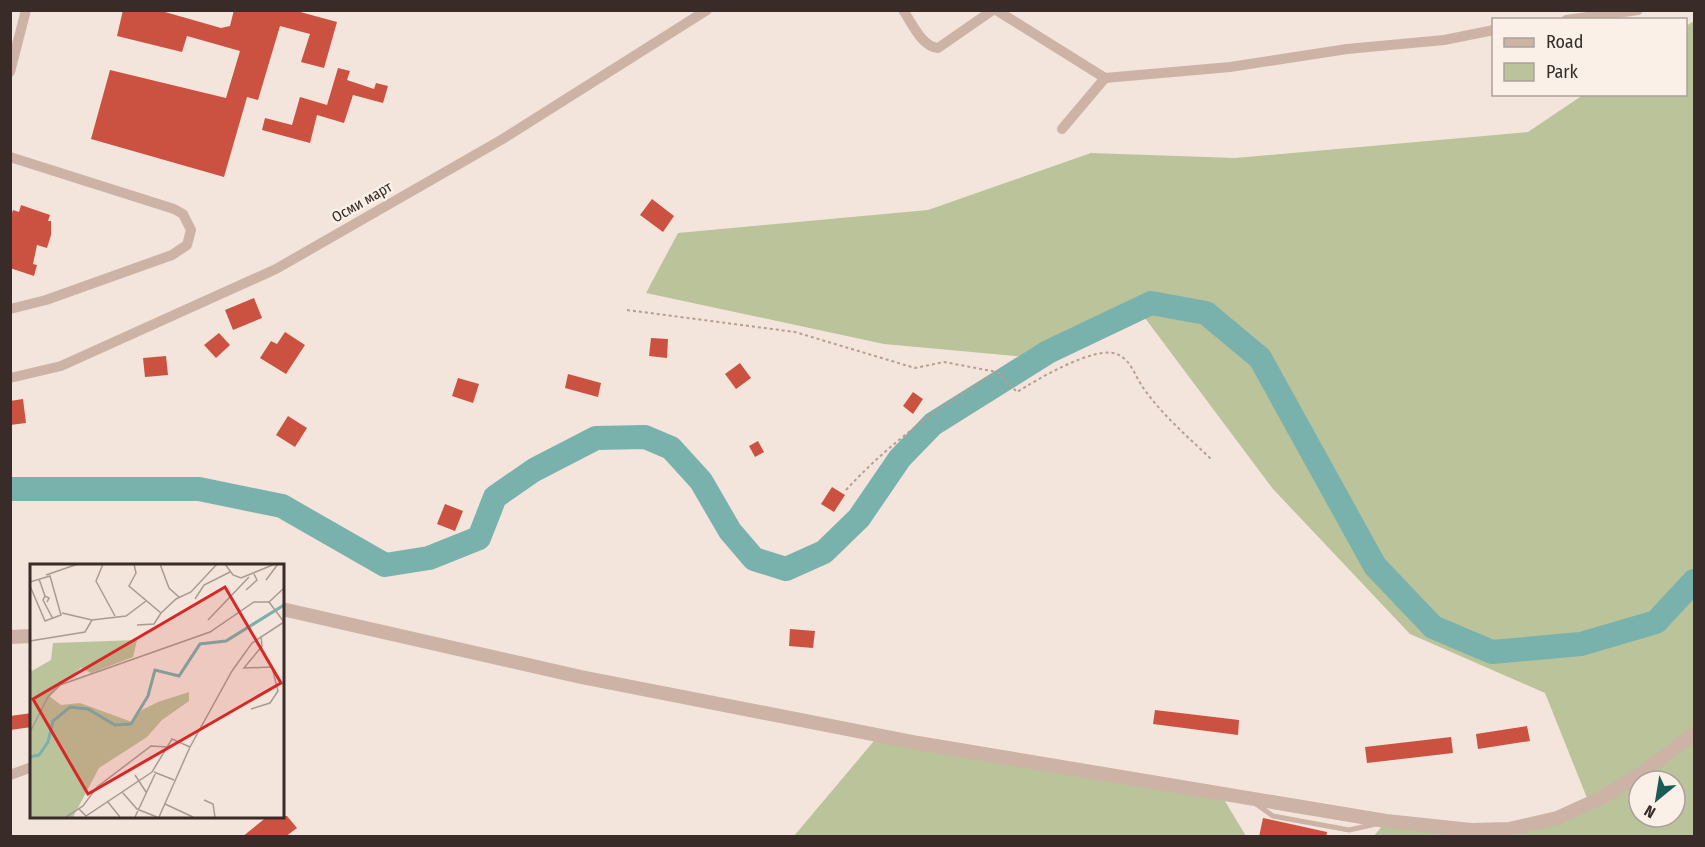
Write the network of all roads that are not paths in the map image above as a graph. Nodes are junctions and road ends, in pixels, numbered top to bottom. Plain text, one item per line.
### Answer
1 (26, 10) edge
2 (707, 10) edge
3 (903, 10) edge
4 (994, 10) edge
5 (1638, 10) edge
6 (1580, 18) edge
7 (1492, 30) edge
8 (10, 72) edge
9 (1105, 78) junction
10 (1062, 129) dead end
11 (10, 157) edge
12 (10, 309) edge
13 (10, 378) edge
14 (284, 609) edge
15 (30, 636) edge
16 (10, 637) edge
17 (1695, 734) edge
18 (30, 767) edge
19 (10, 775) edge

1 - 8 street
2 - 13 street, Осми март
3 - 4 street
4 - 9 street
5 - 6 street
7 - 9 street
9 - 10 street
11 - 12 street
14 - 17 street
15 - 16 street
18 - 19 street

